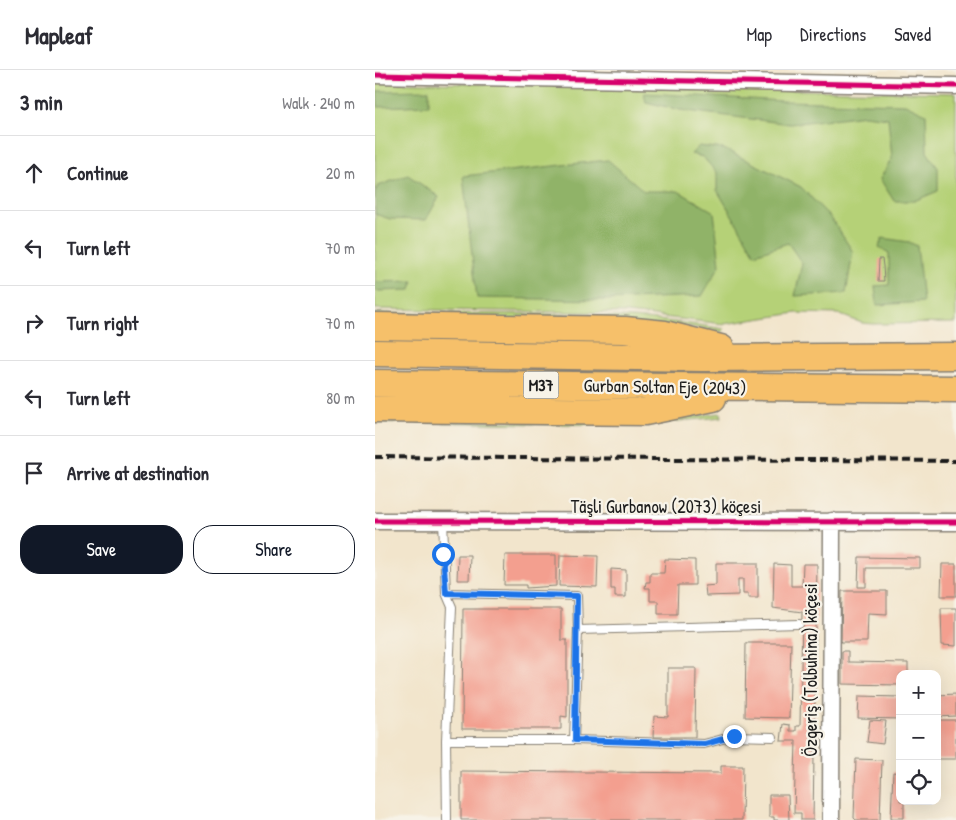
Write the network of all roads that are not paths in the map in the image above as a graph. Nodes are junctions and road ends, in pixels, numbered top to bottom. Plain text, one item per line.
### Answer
1 (480, 73) edge
2 (375, 74) edge
3 (956, 86) edge
4 (375, 326) edge
5 (375, 353) edge
6 (956, 356) edge
7 (755, 357) junction
8 (375, 383) edge
9 (753, 388) junction
10 (956, 389) edge
11 (375, 410) edge
12 (375, 521) edge
13 (443, 521) junction
14 (832, 521) junction
15 (956, 522) edge
16 (446, 593) junction
17 (799, 624) dead end
18 (578, 630) junction
19 (773, 737) dead end
20 (446, 740) junction
21 (575, 740) junction
22 (447, 820) edge
23 (831, 820) edge

1 - 2 street
1 - 3 street
4 - 7 highway
5 - 7 highway, Gurban Soltan Eje (2043) / M37
6 - 7 highway, Gurban Soltan Eje (2043) / M37
8 - 9 highway, Gurban Soltan Eje (2043) / M37
9 - 10 highway, Gurban Soltan Eje (2043) / M37
9 - 11 highway
12 - 13 street, Täşli Gurbanow (2073) köçesi
13 - 14 street, Täşli Gurbanow (2073) köçesi
13 - 16 lane
14 - 15 street, Täşli Gurbanow (2073) köçesi
14 - 23 street, Özgeriş (Tolbuhina) köçesi
16 - 18 lane
16 - 20 lane
17 - 18 lane
18 - 21 lane
19 - 21 lane
20 - 21 lane
20 - 22 lane

